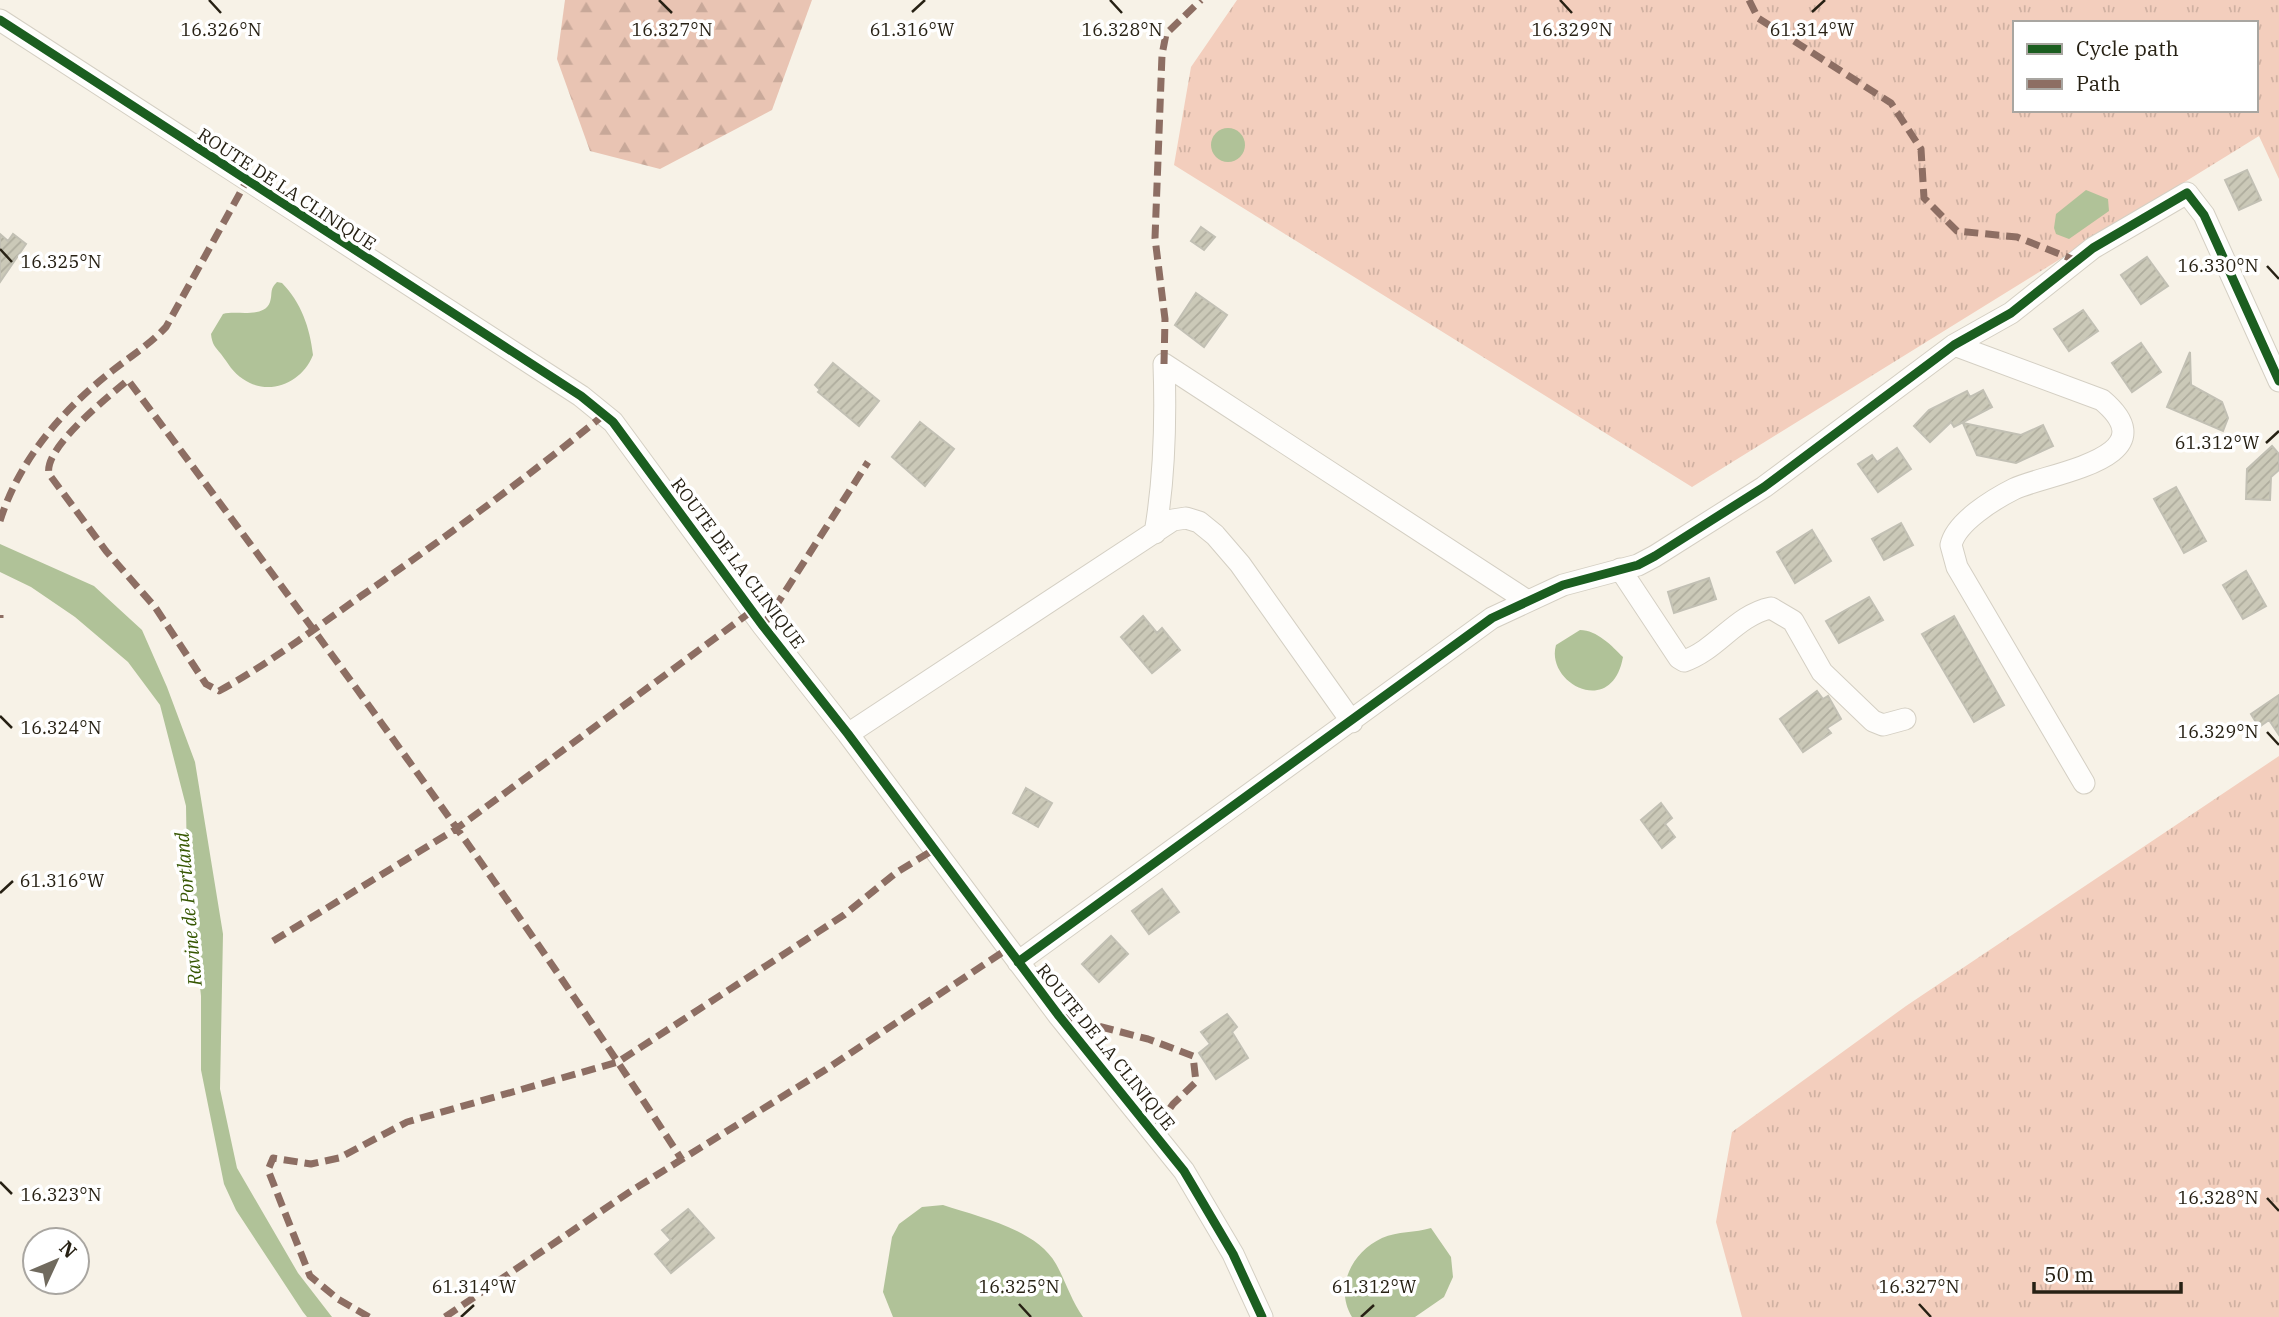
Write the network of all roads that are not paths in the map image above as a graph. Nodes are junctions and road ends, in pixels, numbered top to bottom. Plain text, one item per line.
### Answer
1 (0, 20) edge
2 (1954, 345) junction
3 (2279, 381) edge
4 (1155, 533) junction
5 (1619, 569) junction
6 (1526, 600) junction
7 (1905, 719) dead end
8 (1352, 722) junction
9 (848, 734) junction
10 (2084, 783) dead end
11 (1018, 962) junction
12 (1262, 1317) edge

1 - 9 street, ROUTE DE LA CLINIQUE
2 - 3 street
2 - 5 street
2 - 10 street
4 - 6 street
4 - 8 street
4 - 9 street
5 - 6 street
5 - 7 street
6 - 8 street
8 - 11 street
9 - 11 street, ROUTE DE LA CLINIQUE
11 - 12 street, ROUTE DE LA CLINIQUE

